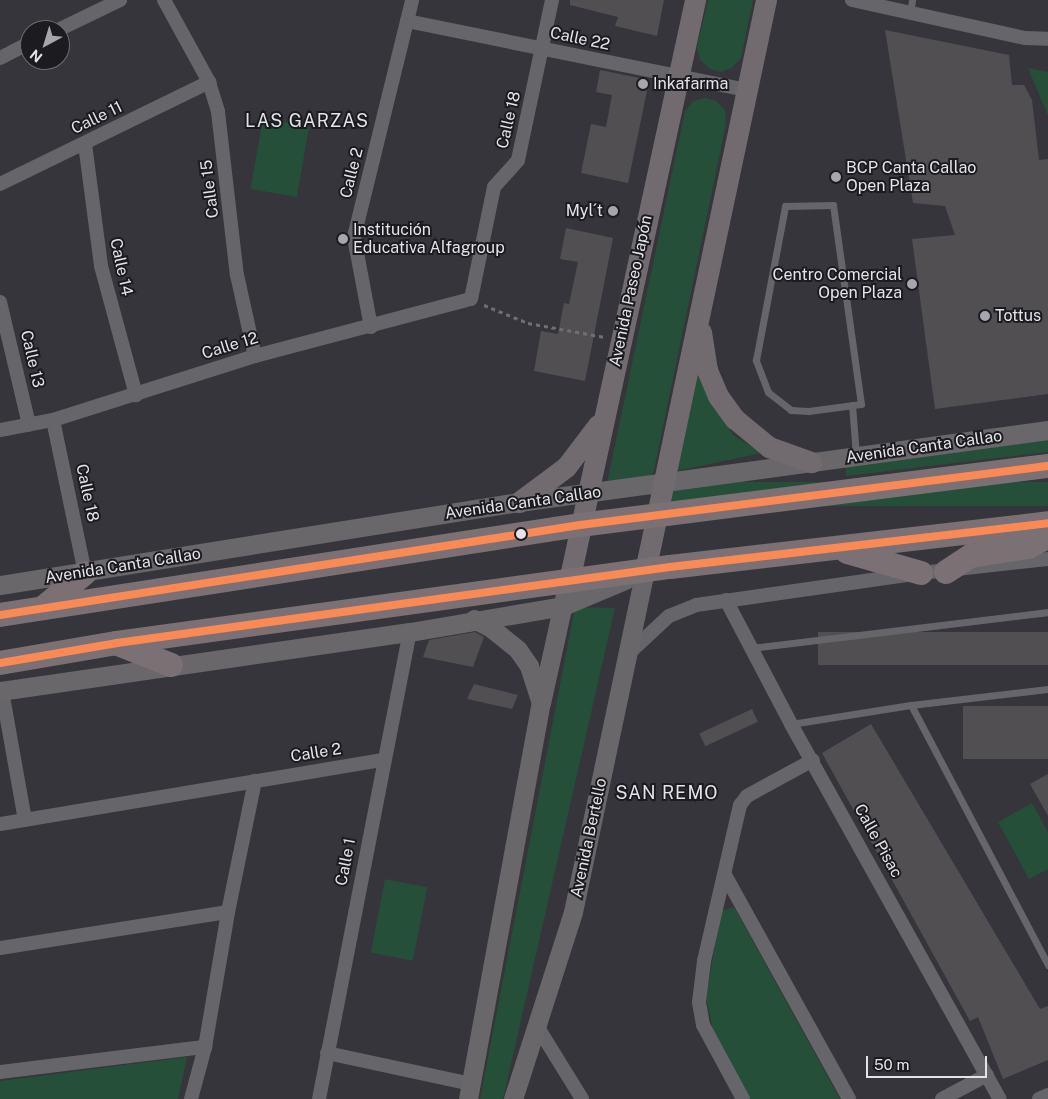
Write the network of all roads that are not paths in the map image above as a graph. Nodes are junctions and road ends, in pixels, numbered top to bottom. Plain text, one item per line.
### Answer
1 (164, 0) edge
2 (412, 0) edge
3 (552, 0) edge
4 (695, 0) edge
5 (766, 0) edge
6 (852, 0) edge
7 (116, 1) edge
8 (911, 6) edge
9 (407, 21) junction
10 (70, 24) edge
11 (1048, 39) edge
12 (20, 48) edge
13 (543, 49) junction
14 (0, 58) edge
15 (679, 77) junction
16 (210, 82) junction
17 (746, 90) junction
18 (85, 144) junction
19 (0, 184) edge
20 (471, 299) joint
21 (0, 302) edge
22 (700, 312) junction
23 (371, 327) junction
24 (254, 356) junction
25 (136, 395) junction
26 (852, 405) junction
27 (604, 416) junction
28 (54, 420) junction
29 (29, 425) junction
30 (0, 430) edge
31 (1048, 430) edge
32 (856, 456) junction
33 (811, 462) junction
34 (1048, 466) edge
35 (664, 483) junction
36 (588, 493) junction
37 (519, 502) junction
38 (676, 513) junction
39 (1048, 523) edge
40 (580, 525) junction
41 (1048, 537) edge
42 (838, 549) junction
43 (1048, 559) edge
44 (645, 571) junction
45 (85, 572) junction
46 (946, 572) junction
47 (921, 573) junction
48 (569, 581) junction
49 (0, 585) edge
50 (726, 600) junction
51 (563, 606) junction
52 (44, 608) junction
53 (1048, 612) edge
54 (0, 614) edge
55 (474, 620) junction
56 (410, 632) junction
57 (117, 643) junction
58 (751, 648) junction
59 (628, 654) junction
60 (0, 663) edge
61 (171, 665) junction
62 (1048, 689) edge
63 (1, 691) edge
64 (541, 703) junction
65 (911, 705) junction
66 (791, 724) junction
67 (384, 760) junction
68 (813, 760) junction
69 (255, 781) junction
70 (25, 820) junction
71 (0, 824) edge
72 (725, 875) junction
73 (228, 912) junction
74 (0, 948) edge
75 (1048, 965) edge
76 (537, 1026) junction
77 (205, 1047) junction
78 (327, 1053) junction
79 (0, 1072) edge
80 (987, 1075) junction
81 (470, 1091) edge
82 (1048, 1095) edge
83 (741, 1098) edge
84 (191, 1099) edge
85 (319, 1099) edge
86 (513, 1099) edge
87 (582, 1099) edge
88 (849, 1099) edge
89 (942, 1099) edge
90 (1000, 1099) edge
91 (1039, 1099) edge

1 - 16 street, Calle 15
2 - 9 street, Calle 2
3 - 13 street, Calle 18
4 - 15 main road, Avenida Paseo Japón
5 - 17 main road
6 - 8 street
7 - 10 street
8 - 11 street
9 - 13 street, Calle 22
9 - 23 street, Calle 2
12 - 14 street
13 - 15 street, Calle 22
13 - 20 street, Calle 18
15 - 17 street, Calle 22
15 - 27 main road, Avenida Paseo Japón
16 - 18 street, Calle 11
16 - 24 street, Calle 15
17 - 22 main road
18 - 19 street, Calle 11
18 - 25 street, Calle 14
20 - 23 street, Calle 12
21 - 29 street, Calle 13
22 - 33 main road
22 - 35 main road
23 - 24 street, Calle 12
24 - 25 street, Calle 12
25 - 28 street, Calle 12
26 - 26 lane
26 - 32 lane
27 - 36 main road, Avenida Paseo Japón
27 - 37 main road
28 - 29 street, Calle 12
28 - 45 street, Calle 18
29 - 30 street, Calle 12
31 - 32 main road, Avenida Canta Callao
32 - 33 main road, Avenida Canta Callao
33 - 35 main road, Avenida Canta Callao
34 - 38 highway, Avenida Canta Callao
35 - 36 main road, Avenida Canta Callao
35 - 38 main road
36 - 37 main road, Avenida Canta Callao
36 - 40 main road, Avenida Paseo Japón
37 - 45 main road, Avenida Canta Callao
38 - 40 highway, Avenida Canta Callao
38 - 44 main road
39 - 42 highway
40 - 48 main road, Avenida Paseo Japón
40 - 52 highway, Avenida Canta Callao
41 - 46 highway
42 - 44 highway
42 - 47 highway
43 - 46 street
44 - 48 highway
44 - 51 main road
44 - 59 main road, Avenida Bertello
45 - 49 main road, Avenida Canta Callao
45 - 52 highway
46 - 47 street
47 - 50 street
48 - 51 main road
48 - 57 highway
50 - 58 street, Calle Pisac
50 - 59 street
51 - 55 main road
51 - 64 main road
52 - 54 highway, Avenida Canta Callao
53 - 58 lane
55 - 56 main road
55 - 64 main road
56 - 61 main road
56 - 67 street, Calle 1
57 - 60 highway
57 - 61 highway
58 - 66 street, Calle Pisac
59 - 76 main road, Avenida Bertello
61 - 63 main road
62 - 65 lane
63 - 70 street
64 - 81 main road
65 - 66 lane
65 - 75 lane
66 - 68 street, Calle Pisac
67 - 69 street, Calle 2
67 - 78 street, Calle 1
68 - 72 street
68 - 80 street, Calle Pisac
69 - 70 street, Calle 2
69 - 73 street
70 - 71 street, Calle 2
72 - 83 street
72 - 88 street
73 - 74 street
73 - 77 street
76 - 86 main road, Avenida Bertello
76 - 87 street
77 - 79 street
77 - 84 street
78 - 81 street
78 - 85 street, Calle 1
80 - 89 street
80 - 90 street, Calle Pisac
82 - 91 street

